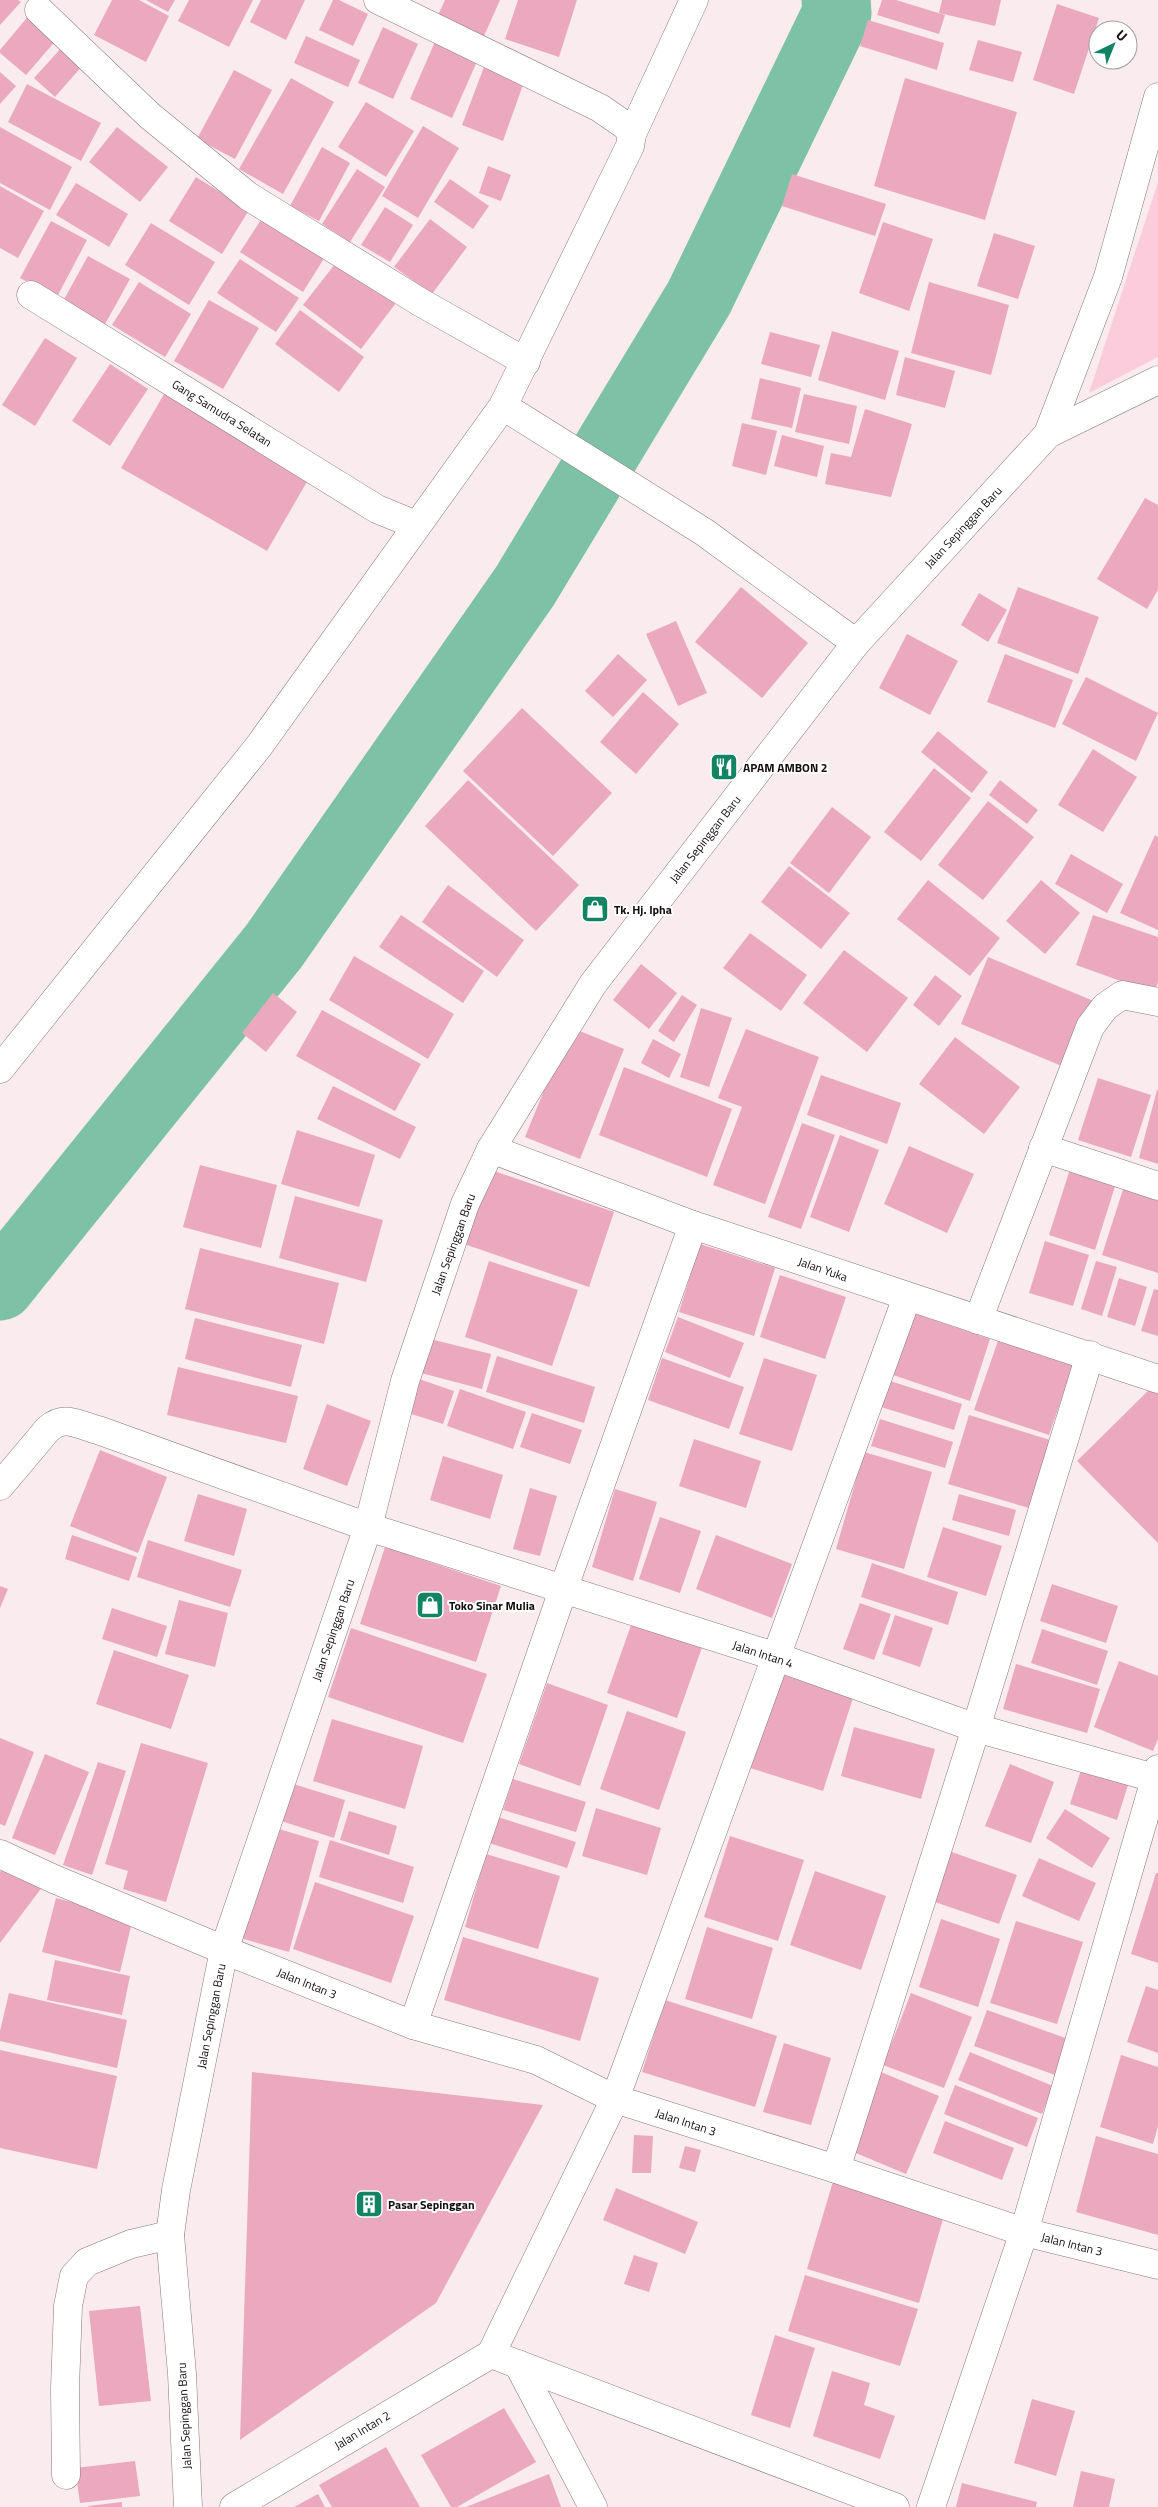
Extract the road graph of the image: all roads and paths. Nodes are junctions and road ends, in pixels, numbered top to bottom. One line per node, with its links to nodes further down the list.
1 (378, 0): 5 (street)
2 (694, 0): 5 (street)
3 (39, 10): 7 (street)
4 (1158, 97): 10 (street, Jalan Sepinggan Baru)
5 (632, 134): 7 (street)
6 (31, 295): 11 (street, Gang Samudra Selatan)
7 (526, 362): 9 (street)
8 (1158, 380): 10 (street)
9 (503, 406): 11 (street); 12 (street)
10 (1048, 434): 12 (street, Jalan Sepinggan Baru)
11 (416, 525): 14 (street)
12 (856, 643): 16 (street, Jalan Sepinggan Baru)
13 (1158, 1002): 15 (street)
14 (0, 1069)
15 (1043, 1148): 17 (street); 20 (street)
16 (491, 1149): 18 (street, Jalan Yuka); 24 (street, Jalan Sepinggan Baru)
17 (1158, 1186)
18 (693, 1225): 19 (street, Jalan Yuka); 25 (street)
19 (907, 1297): 20 (street, Jalan Yuka); 26 (street)
20 (978, 1320): 21 (street, Jalan Yuka)
21 (1090, 1355): 22 (street, Jalan Yuka); 27 (street)
22 (1158, 1379)
23 (0, 1486): 24 (street, Jalan Intan 4)
24 (368, 1527): 25 (street, Jalan Intan 4); 30 (street, Jalan Sepinggan Baru)
25 (563, 1590): 26 (street, Jalan Intan 4); 31 (street)
26 (777, 1657): 27 (street, Jalan Intan 4); 32 (street)
27 (976, 1728): 28 (street, Jalan Intan 4); 33 (street)
28 (1157, 1775): 34 (street)
29 (0, 1854): 30 (street, Jalan Intan 3)
30 (224, 1950): 31 (street, Jalan Intan 3); 35 (street, Jalan Sepinggan Baru)
31 (413, 2025): 32 (street, Jalan Intan 3)
32 (615, 2099): 33 (street, Jalan Intan 3); 37 (street)
33 (836, 2169): 34 (street, Jalan Intan 3)
34 (1024, 2232): 36 (street, Jalan Intan 3); 44 (street)
35 (170, 2235): 39 (street); 40 (street, Jalan Sepinggan Baru)
36 (1158, 2265)
37 (491, 2354): 38 (street); 41 (street, Jalan Intan 2)
38 (518, 2364): 42 (street); 43 (street)
39 (66, 2475)
40 (188, 2507)
41 (234, 2507)
42 (593, 2507)
43 (894, 2507)
44 (931, 2507)

